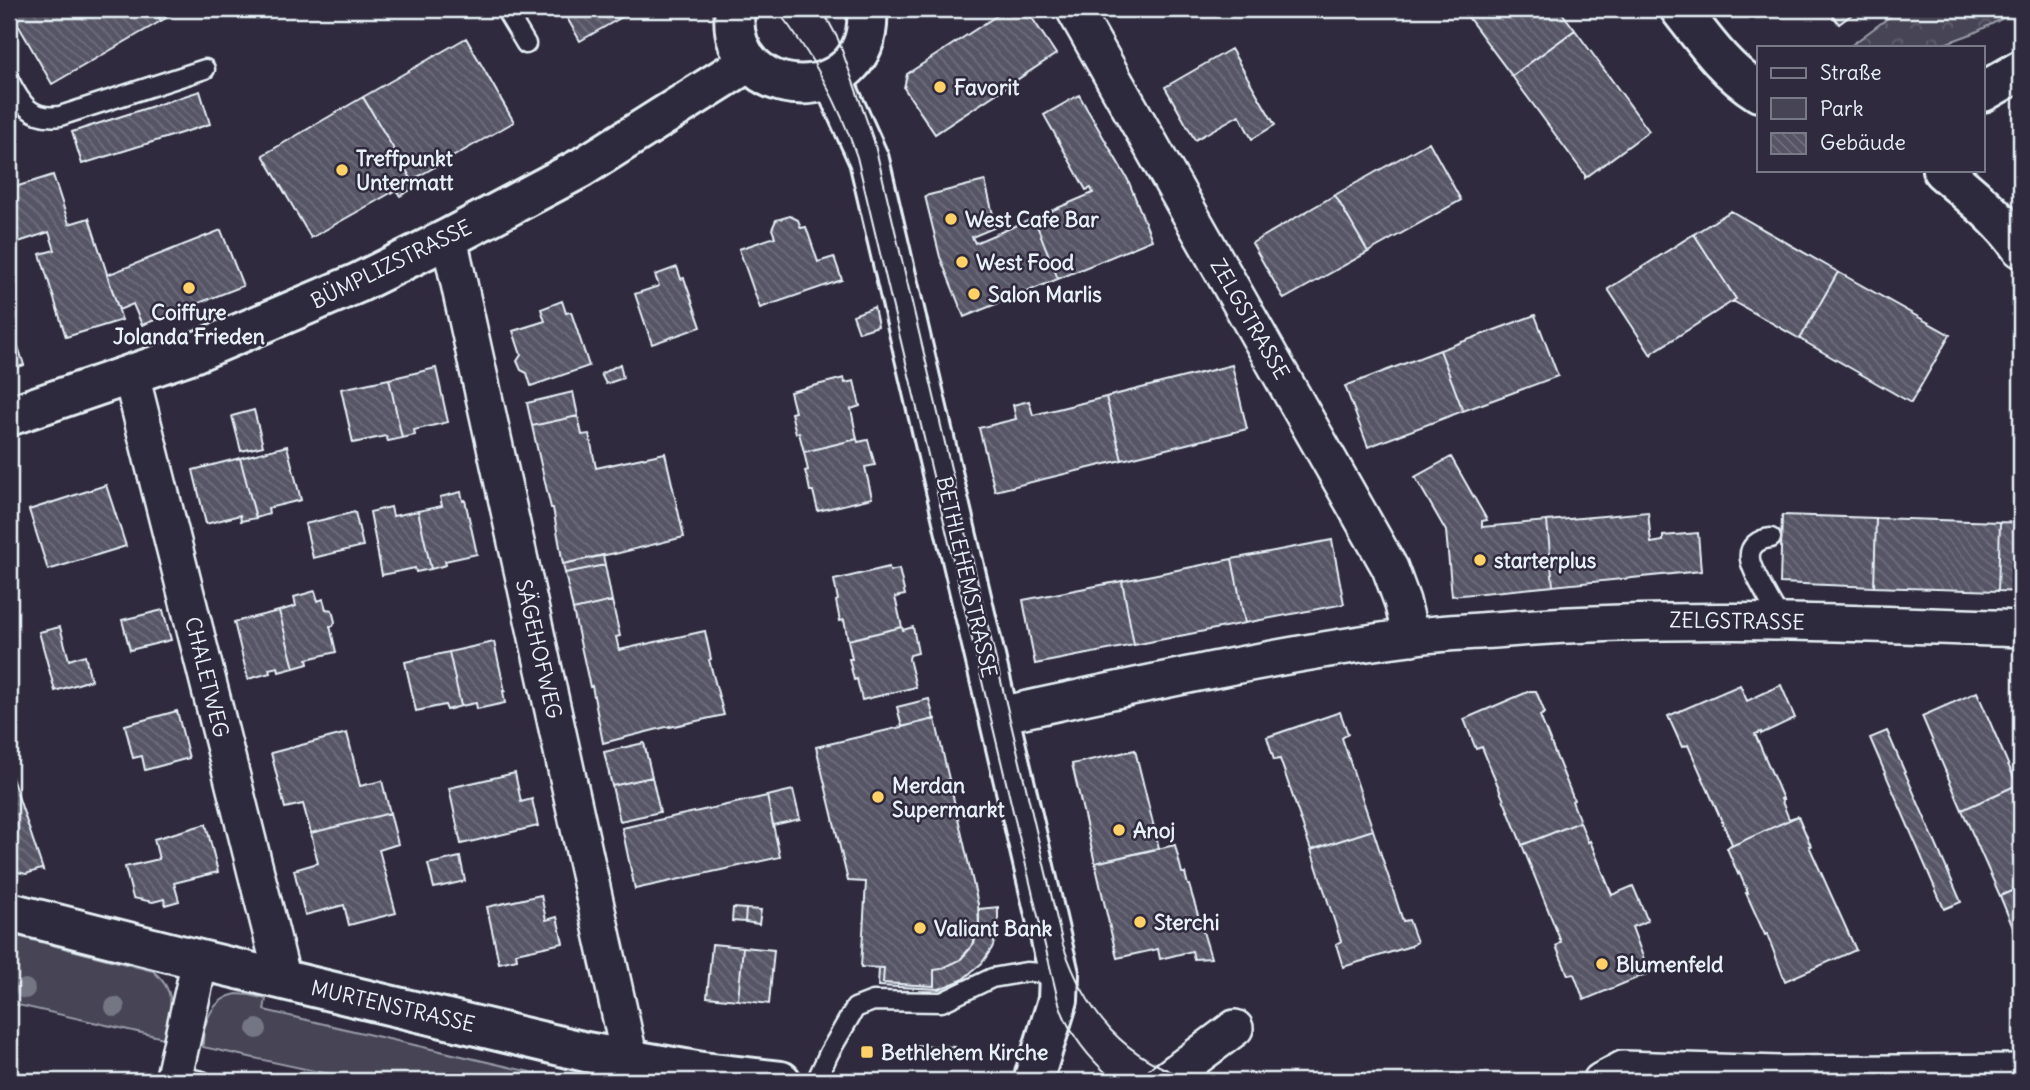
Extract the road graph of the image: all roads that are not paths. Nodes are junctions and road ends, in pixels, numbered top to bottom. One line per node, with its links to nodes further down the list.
1 (505, 9): 6 (lane)
2 (735, 9): 7 (street)
3 (867, 9): 10 (street)
4 (1074, 9): 22 (street, ZELGSTRASSE)
5 (1680, 9): 12 (street)
6 (526, 44)
7 (749, 62): 10 (street); 15 (street, BÜMPLIZSTRASSE)
8 (205, 69): 11 (lane)
9 (2021, 70): 13 (street)
10 (832, 78): 23 (street, BETHLEHEMSTRASSE)
11 (9, 80)
12 (1757, 91)
13 (1984, 91)
14 (1944, 172): 16 (street)
15 (449, 238): 17 (street, BÜMPLIZSTRASSE); 29 (street, SÄGEHOFWEG)
16 (2021, 248)
17 (131, 375): 18 (street, BÜMPLIZSTRASSE); 27 (street, CHALETWEG)
18 (9, 416)
19 (1770, 538): 20 (lane)
20 (1781, 621): 21 (street, ZELGSTRASSE); 22 (street, ZELGSTRASSE)
21 (2021, 629)
22 (1411, 637): 23 (street, ZELGSTRASSE)
23 (1000, 715): 26 (street, BETHLEHEMSTRASSE)
24 (9, 912): 25 (street, MURTENSTRASSE)
25 (200, 960): 27 (street, MURTENSTRASSE); 31 (street)
26 (1059, 974): 33 (lane); 34 (street, BETHLEHEMSTRASSE)
27 (283, 980): 29 (street, MURTENSTRASSE)
28 (1235, 1028): 35 (street)
29 (630, 1060): 32 (street, MURTENSTRASSE)
30 (2021, 1072): 36 (street)
31 (183, 1079)
32 (780, 1081)
33 (816, 1081)
34 (1033, 1081)
35 (1164, 1081)
36 (1601, 1081)

